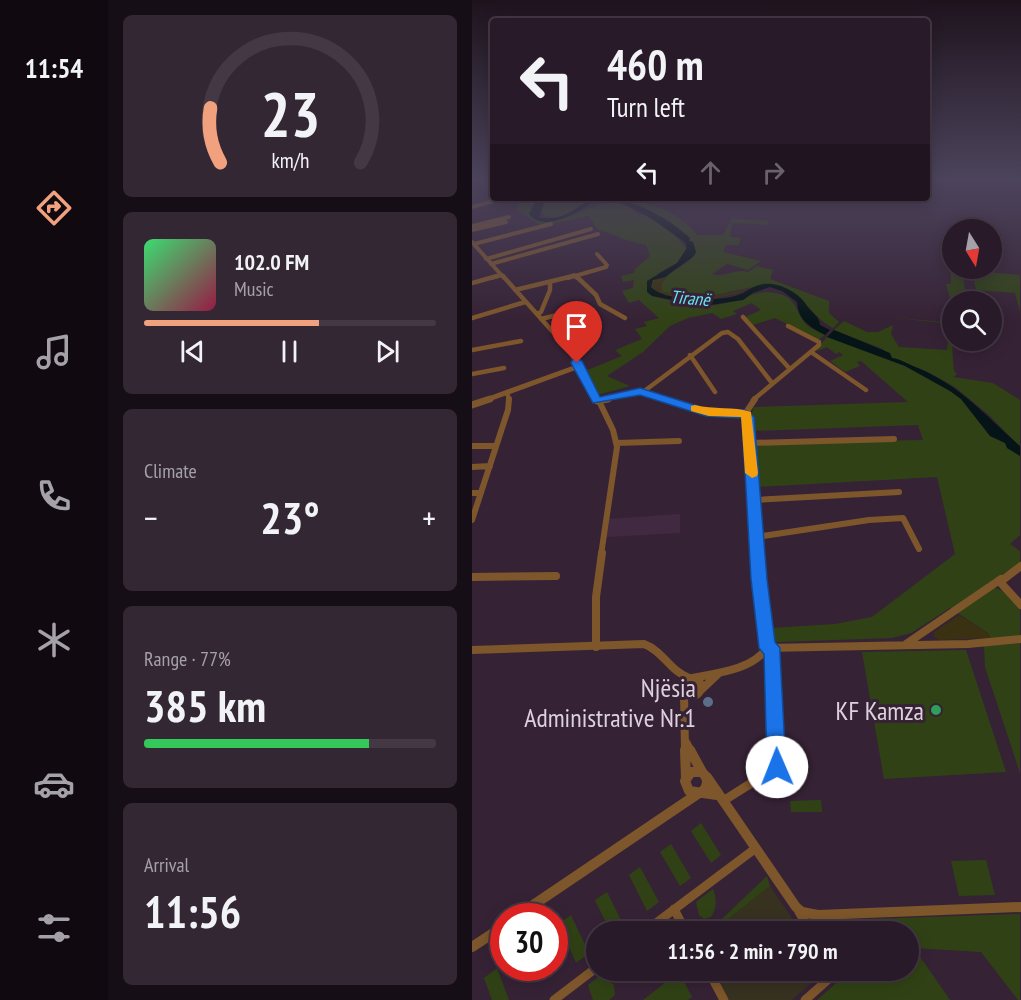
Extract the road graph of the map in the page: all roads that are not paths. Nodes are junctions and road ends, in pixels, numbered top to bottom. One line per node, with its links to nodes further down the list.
1 (536, 228): 4 (street)
2 (591, 229): 6 (street)
3 (598, 234): 7 (street)
4 (473, 243): 6 (street)
5 (597, 254): 9 (street)
6 (486, 259): 7 (street)
7 (491, 264): 8 (street)
8 (502, 275): 10 (street); 12 (street)
9 (574, 275): 11 (street); 18 (street)
10 (472, 283)
11 (550, 283): 12 (street); 15 (street)
12 (515, 290): 13 (street)
13 (525, 302): 15 (street); 17 (street)
14 (574, 311): 15 (street)
15 (539, 317): 21 (street)
16 (743, 317): 29 (street)
17 (472, 318)
18 (625, 318)
19 (593, 319): 21 (street)
20 (788, 326): 24 (street)
21 (553, 332): 26 (street)
22 (521, 341): 23 (street)
23 (472, 350)
24 (811, 351): 29 (street); 33 (street)
25 (690, 355): 32 (street); 35 (street); 36 (street)
26 (577, 361): 28 (street); 30 (street)
27 (504, 368): 31 (street)
28 (568, 369): 30 (street); 34 (street)
29 (790, 369): 32 (street)
30 (582, 372): 37 (street)
31 (472, 374)
32 (772, 383): 39 (street)
33 (866, 390)
34 (507, 392): 38 (street); 45 (street)
35 (643, 392): 37 (street); 39 (street)
36 (715, 392)
37 (598, 401): 43 (street)
38 (472, 405)
39 (745, 414): 42 (street)
40 (894, 439): 42 (street)
41 (679, 441): 43 (street)
42 (750, 442): 51 (street)
43 (617, 443): 64 (street)
44 (472, 446): 45 (street)
45 (496, 446): 47 (street)
46 (472, 466): 47 (street)
47 (490, 466): 50 (street)
48 (899, 492): 51 (street)
49 (472, 493): 50 (street)
50 (481, 493): 52 (street)
51 (753, 500): 53 (street)
52 (472, 520)
53 (756, 537): 54 (street); 65 (street)
54 (919, 549)
55 (1021, 566): 58 (street)
56 (556, 576): 57 (street)
57 (472, 577)
58 (1002, 579): 59 (street); 60 (street)
59 (1021, 605)
60 (930, 629): 62 (street); 63 (street)
61 (1021, 639): 62 (street)
62 (938, 644): 63 (street)
63 (897, 645): 65 (street)
64 (596, 648): 66 (street); 67 (street)
65 (769, 648): 68 (street); 77 (street)
66 (472, 650)
67 (668, 665): 69 (street); 70 (street)
68 (727, 669): 69 (street); 71 (street)
69 (691, 678): 70 (street); 71 (street)
70 (683, 690): 71 (street); 72 (street)
71 (699, 692): 72 (street)
72 (685, 718): 73 (street)
73 (685, 740): 74 (street); 75 (street)
74 (704, 775): 75 (street); 76 (street); 77 (street)
75 (686, 781): 76 (street); 78 (street)
76 (701, 792): 77 (street); 78 (street)
77 (721, 798): 79 (street)
78 (680, 806): 80 (street)
79 (756, 848): 81 (street); 83 (street)
80 (536, 903)
81 (796, 907): 84 (street); 87 (street)
82 (1021, 907): 84 (street)
83 (674, 909): 85 (street); 86 (street)
84 (836, 914): 88 (street)
85 (658, 921)
86 (680, 921)
87 (805, 921)
88 (825, 921)
89 (490, 935): 90 (street)
90 (472, 947)
91 (586, 976): 94 (street)
92 (714, 981): 95 (street)
93 (826, 981): 96 (street)
94 (554, 1000)
95 (724, 1000)
96 (805, 1000)

